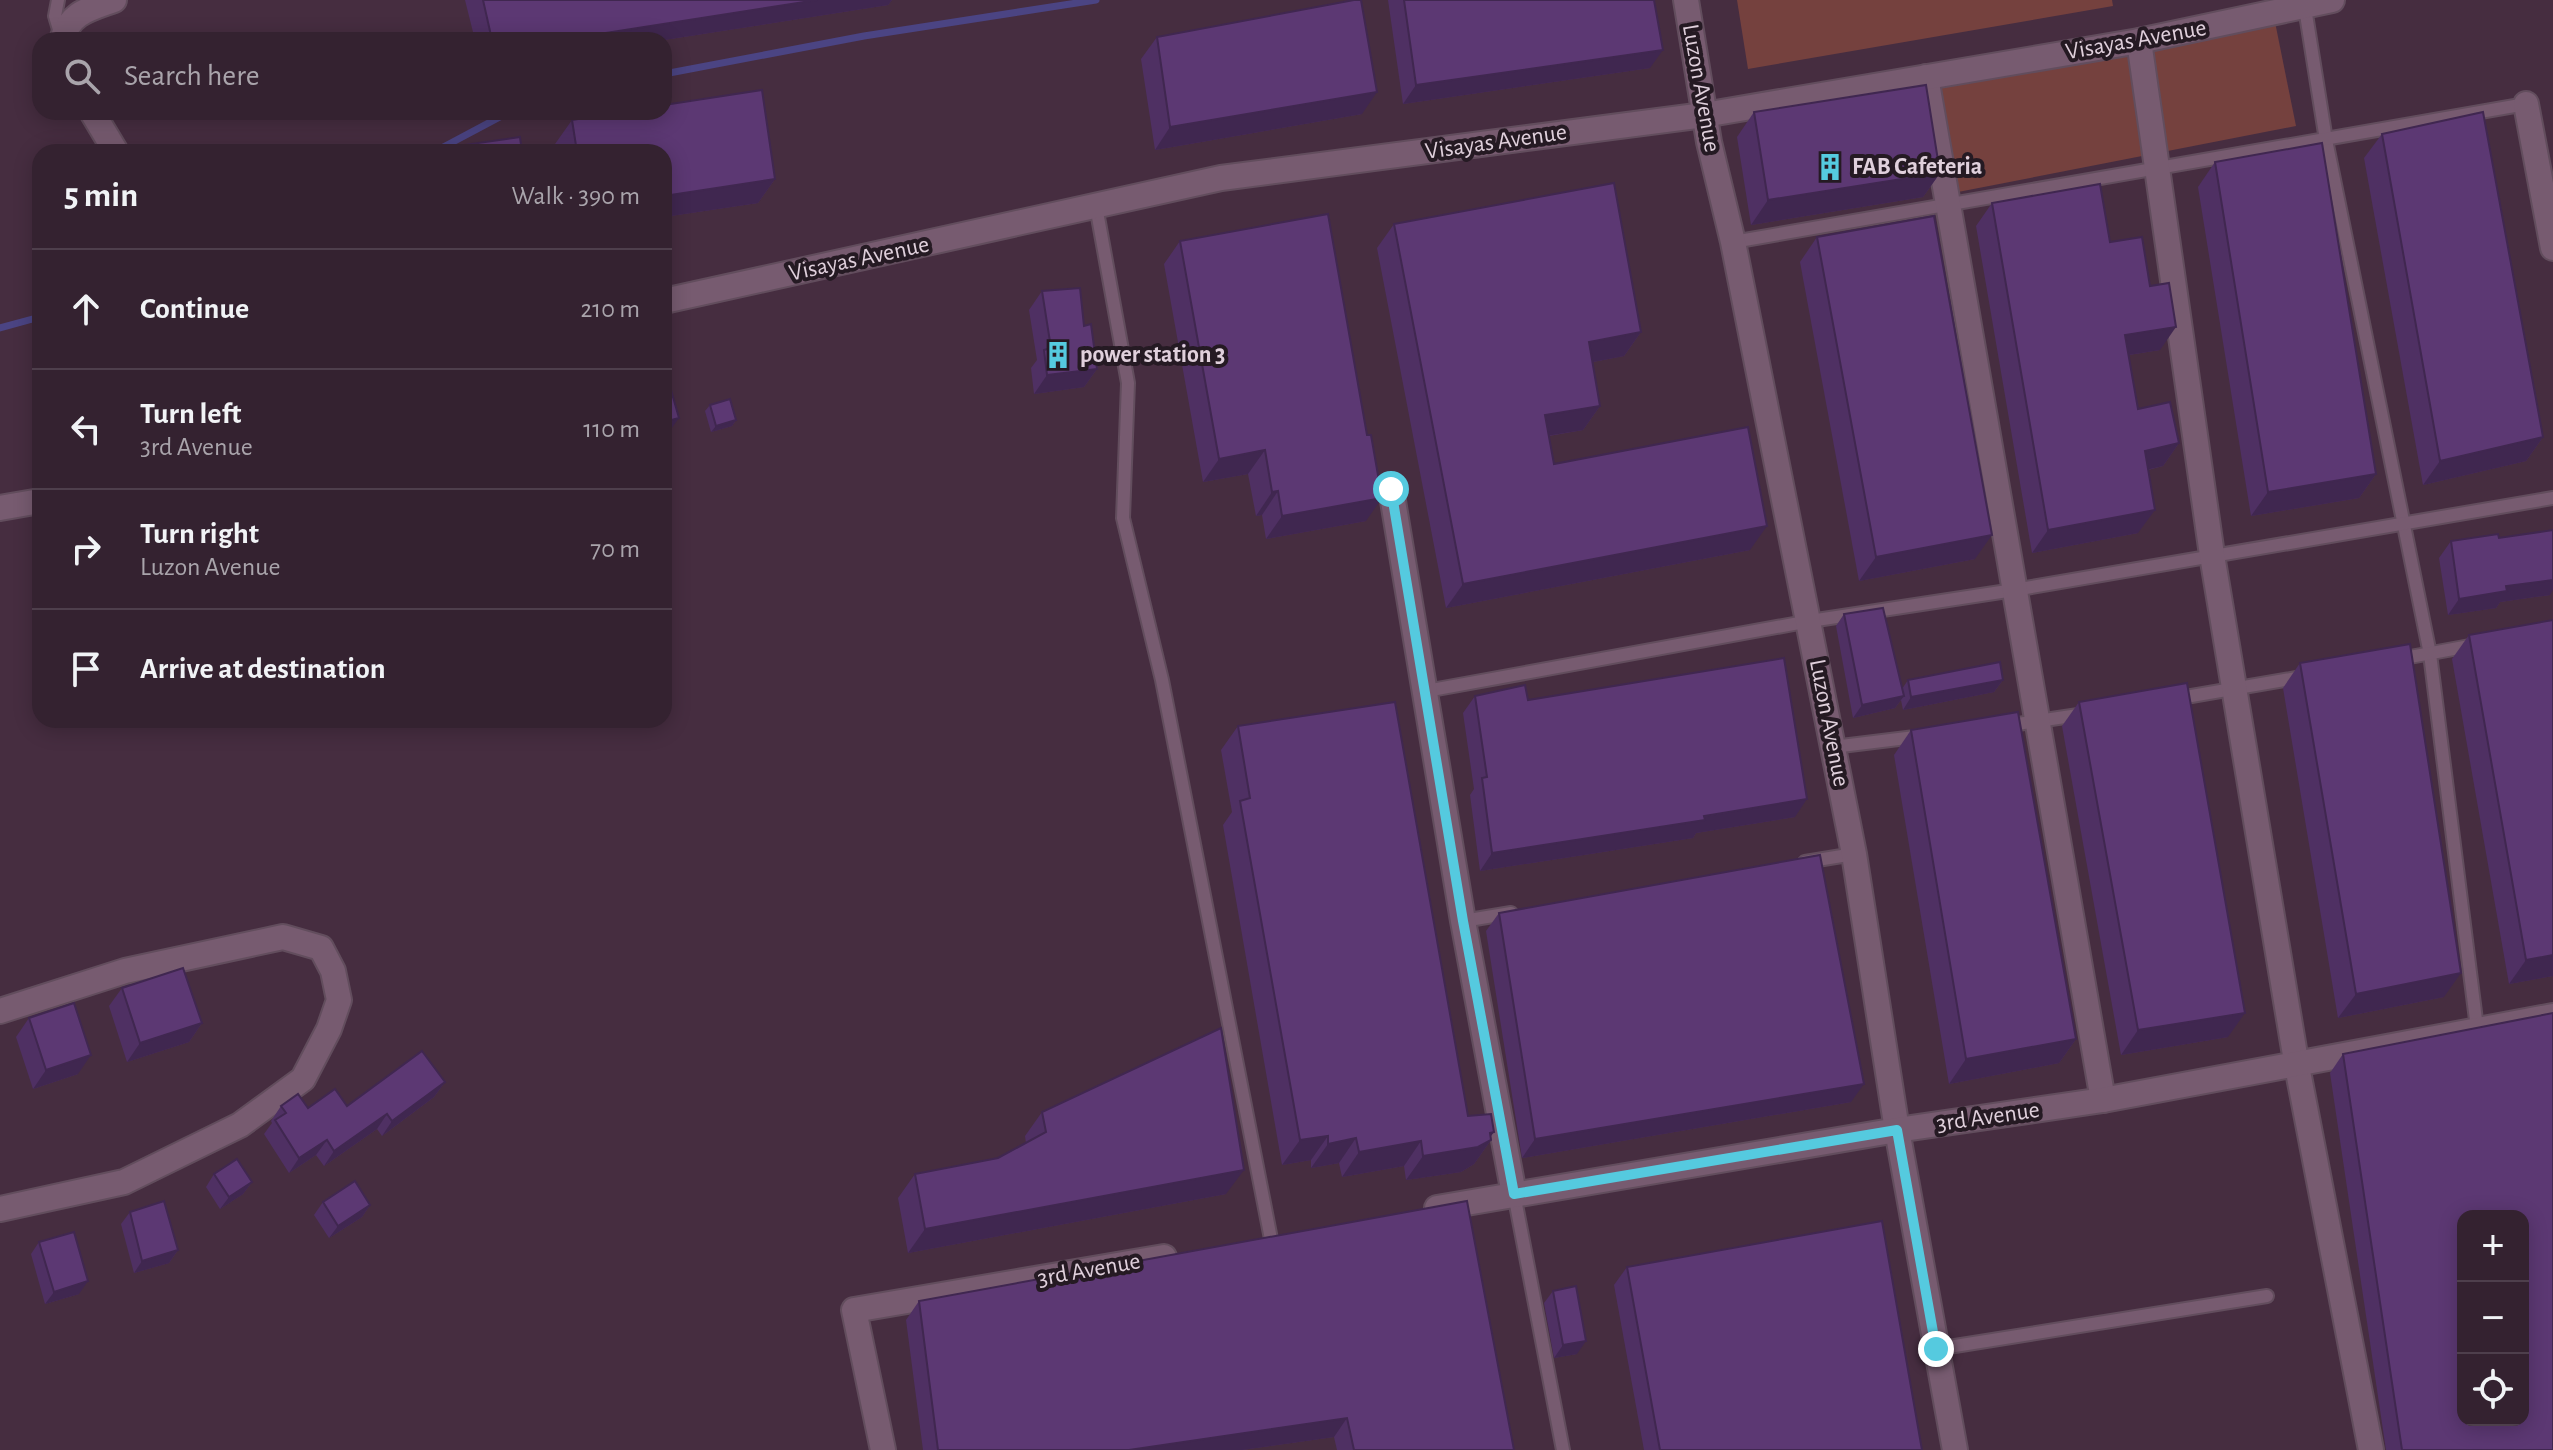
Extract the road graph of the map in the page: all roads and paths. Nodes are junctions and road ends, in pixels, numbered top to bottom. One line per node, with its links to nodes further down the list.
1 (58, 0): 6 (lane)
2 (114, 0): 7 (street)
3 (1686, 0): 11 (street, Luzon Avenue)
4 (2332, 0): 5 (street, Visayas Avenue)
5 (2305, 8): 8 (street, Visayas Avenue); 13 (lane)
6 (60, 32)
7 (64, 32)
8 (2139, 41): 9 (street, Visayas Avenue); 15 (street)
9 (1926, 77): 11 (street, Visayas Avenue); 17 (street)
10 (2526, 104): 13 (lane); 19 (street)
11 (1704, 115): 16 (street, Visayas Avenue); 18 (street, Luzon Avenue)
12 (97, 120): 14 (street)
13 (2326, 140): 15 (lane); 25 (lane)
14 (111, 144)
15 (2157, 170): 17 (lane); 26 (street)
16 (1096, 206): 20 (street, Visayas Avenue); 55 (lane)
17 (1948, 207): 18 (lane); 27 (street)
18 (1733, 242): 28 (street, Luzon Avenue)
19 (2553, 248)
20 (672, 299)
21 (1391, 489): 34 (street)
22 (2553, 498): 25 (lane)
23 (32, 502): 24 (street)
24 (0, 508)
25 (2405, 524): 26 (lane); 30 (lane)
26 (2212, 555): 27 (lane); 33 (street)
27 (2014, 590): 28 (lane); 37 (street)
28 (1810, 621): 34 (lane); 40 (street, Luzon Avenue)
29 (2491, 642): 30 (lane)
30 (2430, 654): 31 (lane); 47 (lane)
31 (2385, 662)
32 (2310, 675): 33 (lane)
33 (2235, 689): 35 (lane); 48 (street)
34 (1426, 691): 44 (street)
35 (2158, 702)
36 (2097, 712): 37 (lane)
37 (2035, 722): 38 (lane); 49 (street)
38 (1989, 728)
39 (1942, 734): 40 (lane)
40 (1833, 747): 41 (street, Luzon Avenue)
41 (1854, 854): 42 (lane); 50 (street, Luzon Avenue)
42 (1791, 864)
43 (1525, 911): 44 (lane)
44 (1463, 921): 51 (street)
45 (0, 1011): 52 (street)
46 (2553, 1016): 47 (street, 3rd Avenue)
47 (2477, 1028): 48 (street, 3rd Avenue)
48 (2296, 1061): 49 (street, 3rd Avenue); 63 (street)
49 (2103, 1100): 50 (street, 3rd Avenue)
50 (1897, 1130): 51 (street, 3rd Avenue); 59 (street, Luzon Avenue)
51 (1514, 1194): 53 (street, 3rd Avenue); 61 (lane)
52 (0, 1209)
53 (1408, 1214)
54 (1301, 1233): 55 (street)
55 (1271, 1239): 56 (street)
56 (1240, 1244)
57 (1194, 1252): 60 (street, 3rd Avenue)
58 (2267, 1296): 59 (lane)
59 (1936, 1349): 62 (street, Luzon Avenue)
60 (883, 1450)
61 (1563, 1450)
62 (1955, 1450)
63 (2371, 1450)

